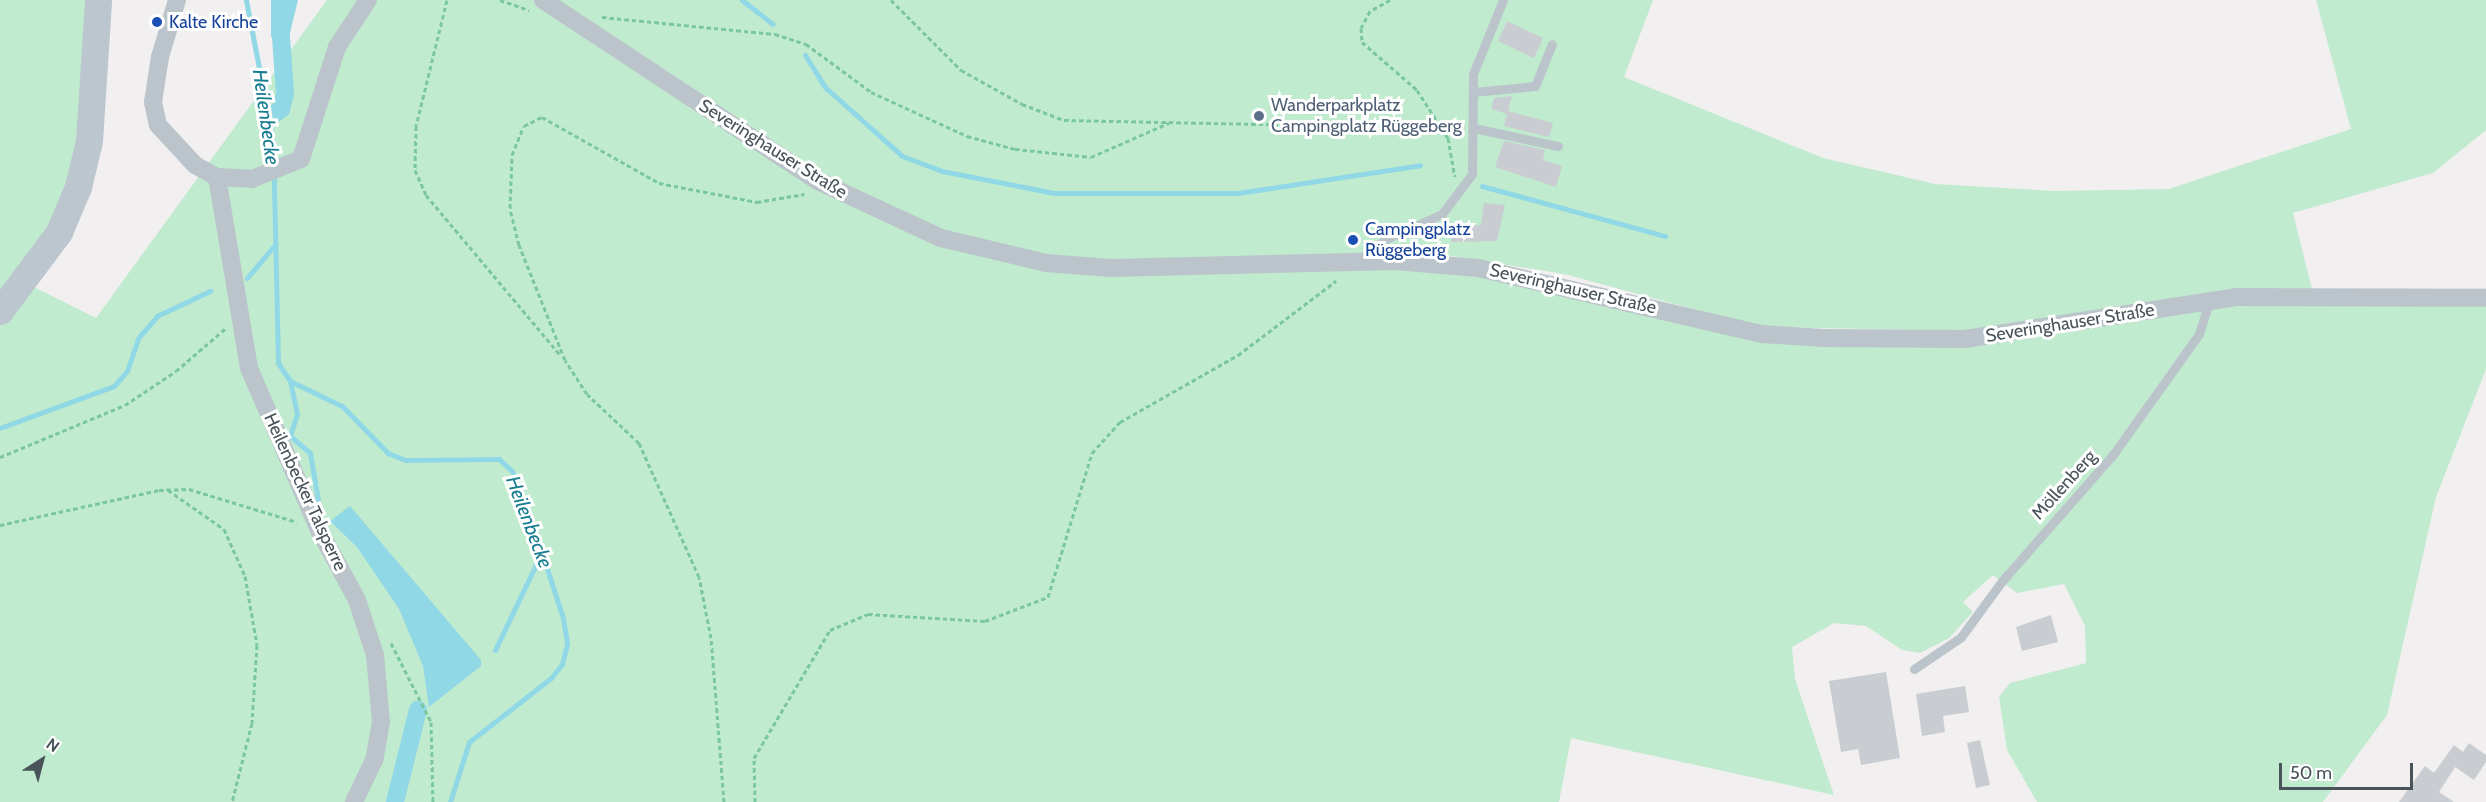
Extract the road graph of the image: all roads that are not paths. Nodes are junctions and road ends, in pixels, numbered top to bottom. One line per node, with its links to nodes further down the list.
1 (98, 0): 14 (main road)
2 (177, 0): 10 (street)
3 (368, 0): 10 (street)
4 (543, 0): 11 (street, Severinghauser Straße)
5 (1503, 0): 7 (lane)
6 (1552, 44): 7 (lane)
7 (1473, 92): 8 (lane)
8 (1474, 128): 9 (lane); 11 (lane)
9 (1558, 146)
10 (217, 177): 16 (street, Heilenbecker Talsperre)
11 (1358, 261): 13 (street, Severinghauser Straße)
12 (2486, 298): 13 (street, Severinghauser Straße)
13 (2209, 301): 15 (lane, Möllenberg)
14 (0, 311)
15 (1914, 669)
16 (354, 802)

